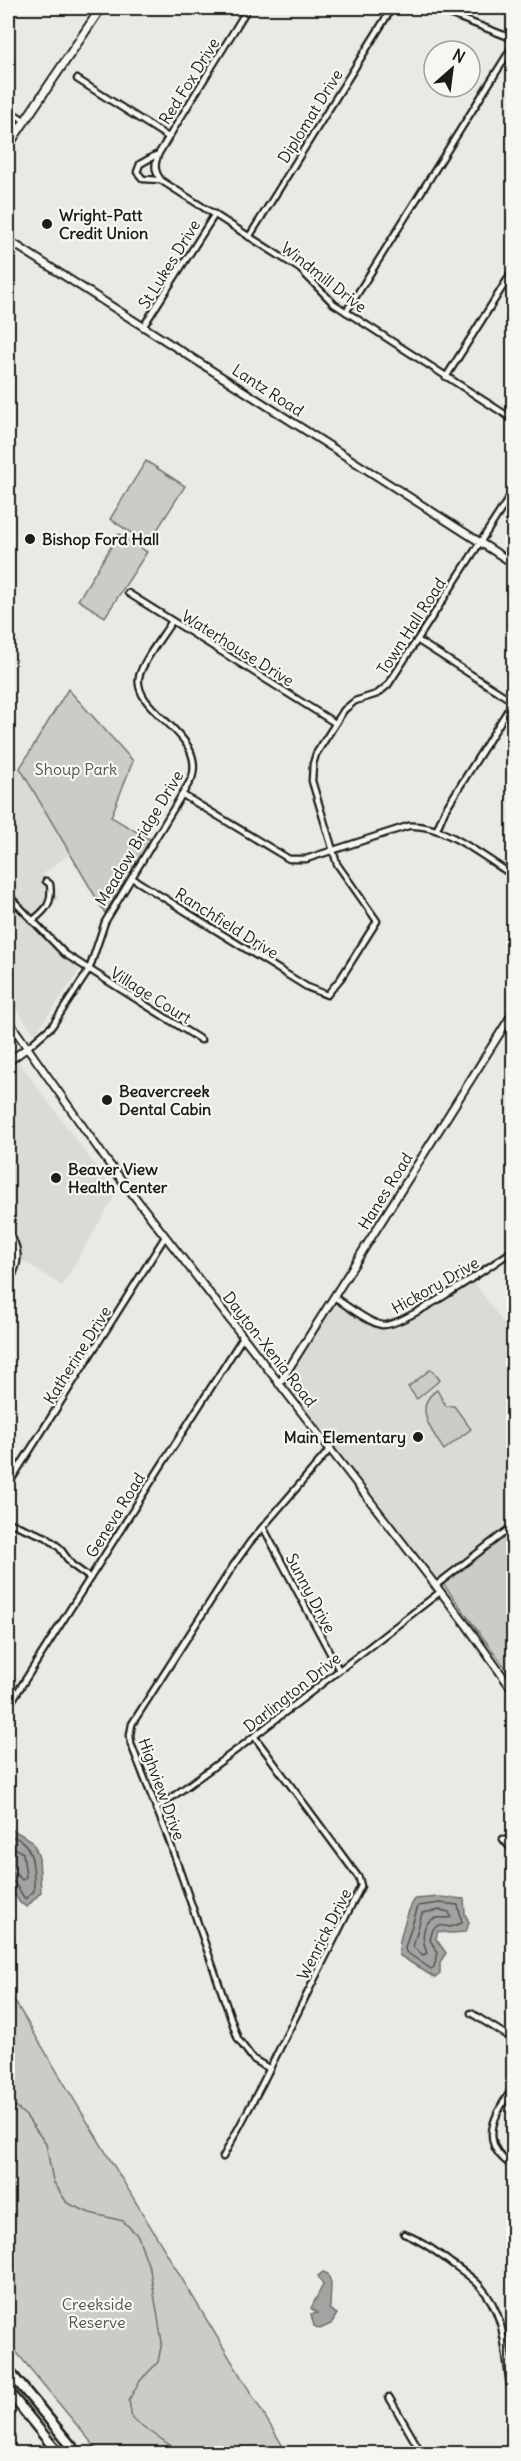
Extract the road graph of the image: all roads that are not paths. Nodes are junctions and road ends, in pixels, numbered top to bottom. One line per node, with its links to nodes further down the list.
1 (101, 8): 8 (main road)
2 (248, 8): 9 (street, Red Fox Drive)
3 (392, 8): 14 (street, Diplomat Drive)
4 (434, 8): 5 (street)
5 (513, 41): 17 (street)
6 (77, 79): 9 (street)
7 (8, 110): 8 (street)
8 (24, 120): 10 (main road)
9 (168, 137): 11 (street)
10 (8, 146)
11 (159, 153): 12 (street); 12 (street)
12 (162, 181): 13 (street, Windmill Drive)
13 (214, 214): 14 (street, Windmill Drive); 18 (street, St Lukes Drive)
14 (249, 237): 17 (street, Windmill Drive)
15 (8, 240): 18 (street, Lantz Road)
16 (513, 269): 19 (street)
17 (346, 312): 19 (street, Windmill Drive)
18 (143, 327): 22 (street, Lantz Road)
19 (446, 377): 20 (street, Windmill Drive)
20 (513, 420)
21 (513, 490): 22 (street, Town Hall Road)
22 (480, 543): 23 (street, Lantz Road); 26 (street, Town Hall Road)
23 (513, 564)
24 (128, 593): 25 (street, Waterhouse Drive)
25 (172, 621): 28 (street, Waterhouse Drive); 29 (street, Meadow Bridge Drive)
26 (417, 640): 27 (street); 28 (street, Town Hall Road)
27 (513, 702): 30 (street)
28 (335, 723): 31 (street, Town Hall Road)
29 (183, 795): 31 (street); 33 (street, Meadow Bridge Drive)
30 (437, 829): 31 (street); 32 (street)
31 (332, 850): 38 (street, Town Hall Road)
32 (513, 876)
33 (132, 878): 37 (street, Meadow Bridge Drive); 38 (street, Ranchfield Drive)
34 (46, 881): 36 (street)
35 (8, 895): 36 (street, Village Court)
36 (32, 921): 37 (street, Village Court)
37 (89, 970): 41 (street, Village Court); 42 (street, Meadow Bridge Drive)
38 (310, 988)
39 (513, 1011): 48 (street, Hanes Road)
40 (8, 1020): 42 (street, Dayton-Xenia Road)
41 (201, 1040)
42 (28, 1047): 43 (street, Meadow Bridge Drive); 45 (street, Dayton-Xenia Road)
43 (8, 1062)
44 (8, 1232): 47 (street)
45 (165, 1237): 49 (street, Dayton-Xenia Road); 52 (street, Katherine Drive)
46 (513, 1250): 48 (street, Hickory Drive)
47 (8, 1284)
48 (334, 1297): 50 (street, Hanes Road)
49 (243, 1337): 50 (street, Dayton-Xenia Road); 56 (street, Geneva Road)
50 (279, 1384): 51 (street, Dayton-Xenia Road)
51 (331, 1448): 55 (street, Highview Drive); 57 (street, Dayton-Xenia Road)
52 (8, 1485)
53 (8, 1522): 56 (street)
54 (513, 1525): 57 (street, Darlington Drive)
55 (263, 1527): 58 (street, Sunny Drive); 62 (street, Highview Drive)
56 (90, 1578): 60 (street, Geneva Road)
57 (437, 1589): 58 (street, Darlington Drive); 59 (street, Dayton-Xenia Road)
58 (339, 1670): 61 (street, Darlington Drive)
59 (513, 1692)
60 (8, 1707)
61 (254, 1736): 62 (street, Darlington Drive); 67 (street, Wenrick Drive)
62 (156, 1809): 67 (street, Highview Drive)
63 (503, 1839): 64 (street)
64 (513, 1852)
65 (471, 2013): 66 (street)
66 (513, 2040)
67 (270, 2069): 69 (street, Wenrick Drive)
68 (513, 2086): 70 (street)
69 (223, 2157)
70 (513, 2167)
71 (404, 2234): 75 (street)
72 (8, 2370): 77 (highway)
73 (8, 2391): 76 (highway)
74 (389, 2397): 78 (street)
75 (513, 2405)
76 (59, 2454)
77 (78, 2454)
78 (422, 2454)

